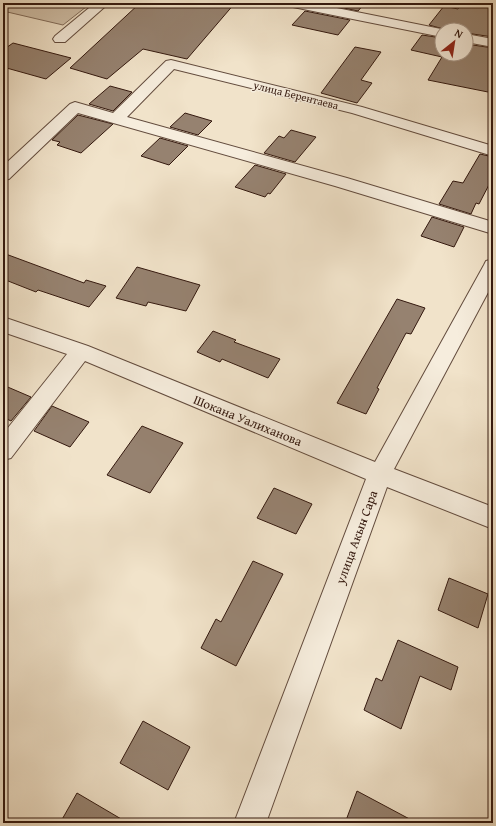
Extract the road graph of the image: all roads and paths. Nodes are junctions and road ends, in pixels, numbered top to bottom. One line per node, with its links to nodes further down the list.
1 (103, 3): 5 (street)
2 (293, 3): 3 (street)
3 (313, 5): 4 (street)
4 (434, 31)
5 (60, 39)
6 (474, 39): 7 (street)
7 (493, 43)
8 (116, 119): 9 (street, улица Берентаева); 10 (street); 11 (street)
9 (493, 151)
10 (3, 175)
11 (493, 228)
12 (493, 265): 16 (street, улица Акын Сара)
13 (3, 324): 14 (street, Шокана Уалиханова)
14 (81, 351): 15 (street); 16 (street, Шокана Уалиханова)
15 (3, 451)
16 (380, 474): 17 (street, Шокана Уалиханова); 18 (street, улица Акын Сара)
17 (493, 518)
18 (250, 823)

